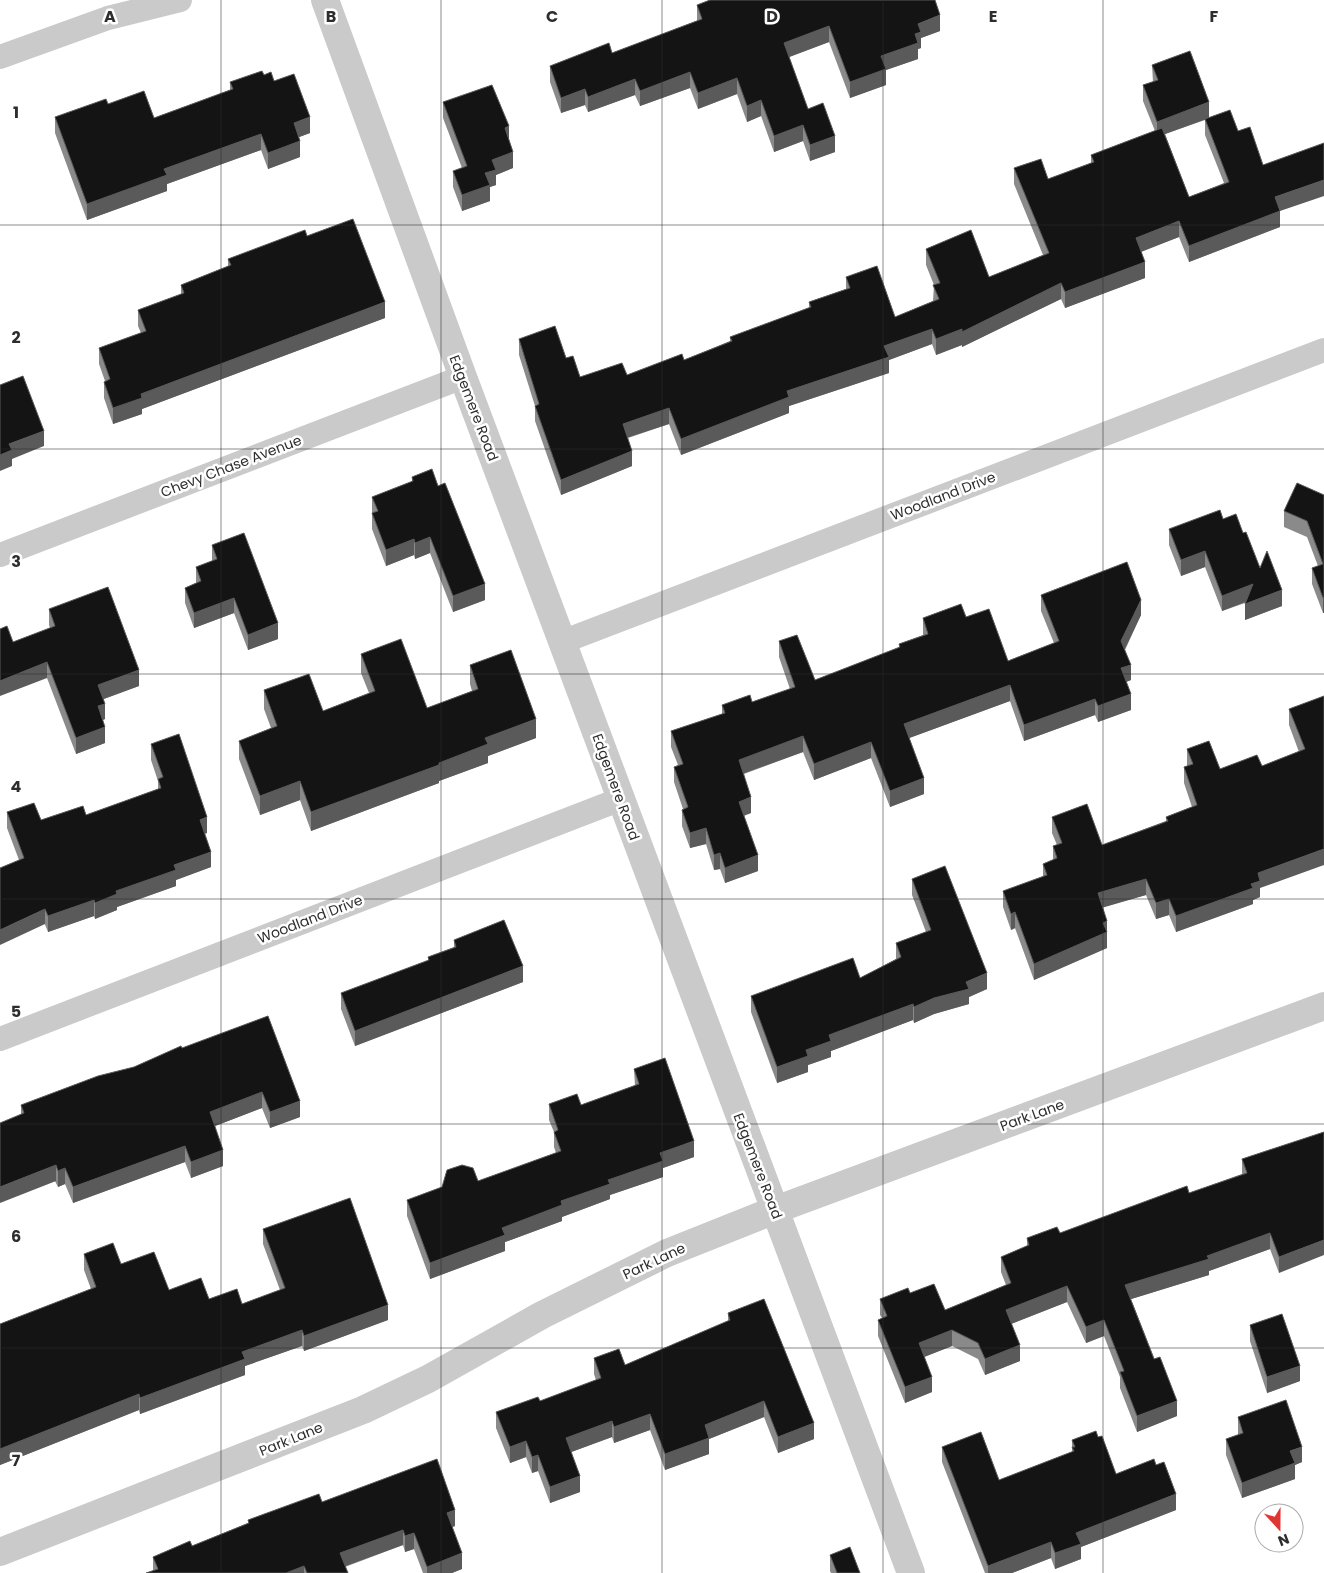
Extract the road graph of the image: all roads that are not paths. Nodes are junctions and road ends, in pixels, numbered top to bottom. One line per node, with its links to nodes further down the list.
1 (180, 0): 3 (street)
2 (326, 0): 5 (street, Edgemere Road)
3 (0, 57)
4 (1324, 350): 7 (street, Woodland Drive)
5 (462, 377): 6 (street, Chevy Chase Avenue); 7 (street, Edgemere Road)
6 (0, 555)
7 (562, 642): 8 (street, Edgemere Road)
8 (621, 799): 10 (street, Woodland Drive); 11 (street, Edgemere Road)
9 (1324, 1006): 11 (street, Park Lane)
10 (0, 1039)
11 (775, 1210): 12 (street, Park Lane); 13 (street, Edgemere Road)
12 (0, 1552)
13 (911, 1573)

